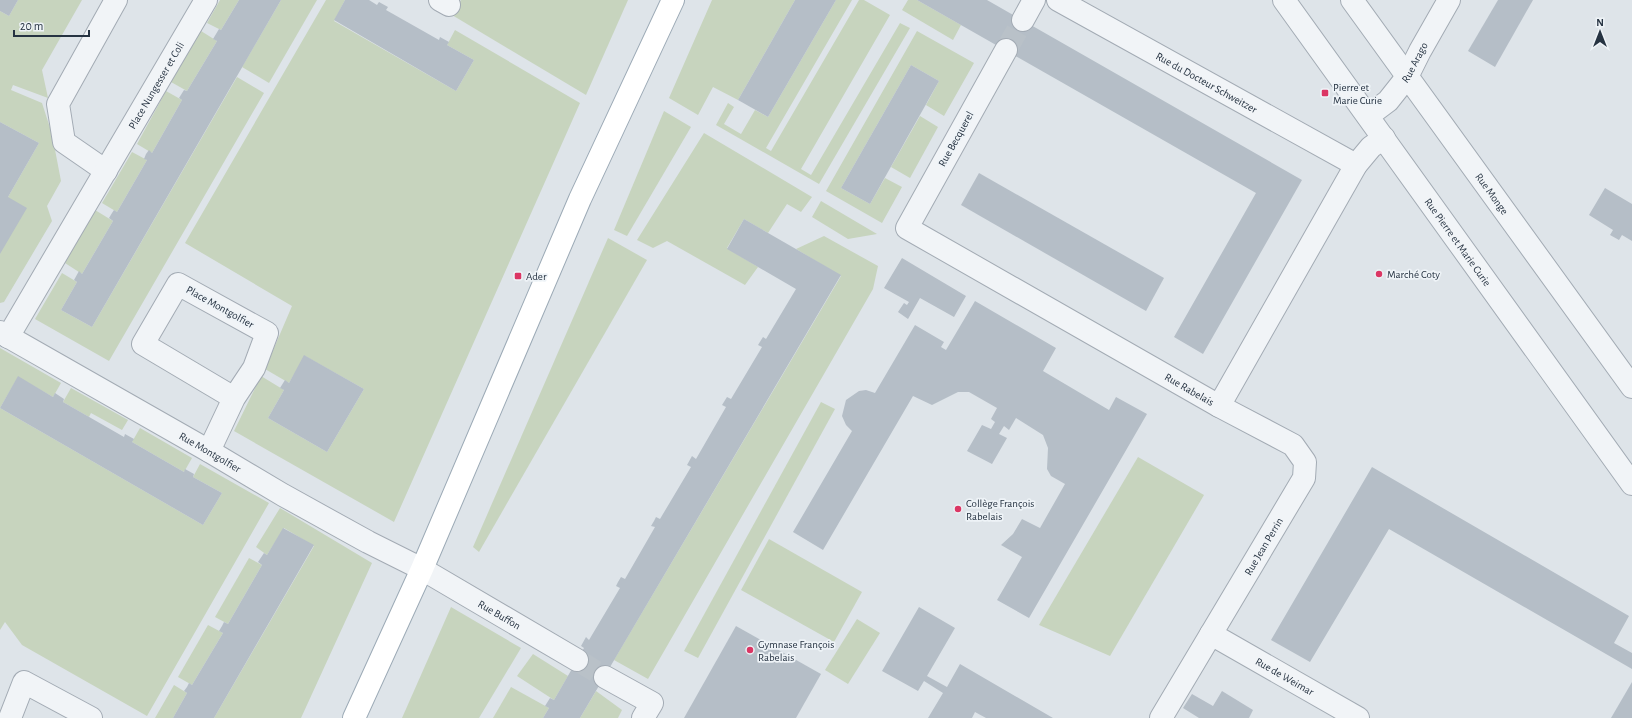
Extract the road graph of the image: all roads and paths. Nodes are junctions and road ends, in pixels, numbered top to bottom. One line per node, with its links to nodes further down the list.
1 (116, 0): 15 (street)
2 (206, 0): 15 (street, Place Nungesser et Coli)
3 (673, 0): 23 (main road)
4 (1034, 0): 9 (street)
5 (1058, 0): 14 (street, Rue du Docteur Schweitzer)
6 (1284, 0): 12 (street, Rue Pierre et Marie Curie)
7 (1352, 0): 11 (street, Rue Monge)
8 (1450, 0): 11 (street, Rue Arago)
9 (1023, 20)
10 (1006, 50): 16 (street, Rue Becquerel)
11 (1407, 77): 12 (street, Rue Arago); 18 (street, Rue Monge)
12 (1368, 116): 13 (street, Rue Pierre et Marie Curie)
13 (1384, 138): 14 (street, Rue Rabelais); 22 (street, Rue Pierre et Marie Curie)
14 (1356, 165): 20 (street, Rue Rabelais)
15 (106, 170): 17 (street, Place Nungesser et Coli)
16 (907, 228): 20 (street, Rue Rabelais)
17 (4, 335): 21 (street, Rue Montgolfier)
18 (1631, 384)
19 (234, 398): 19 (street, Place Montgolfier); 21 (street, Place Montgolfier)
20 (1219, 406): 24 (street, Rue Jean Perrin)
21 (210, 451): 23 (street, Rue Montgolfier)
22 (1632, 484)
23 (422, 569): 25 (street, Rue Buffon); 29 (main road)
24 (1211, 634): 31 (street, Rue Jean Perrin); 32 (street, Rue de Weimar)
25 (577, 660)
26 (604, 677): 30 (street)
27 (10, 718): 28 (street)
28 (91, 718)
29 (354, 718)
30 (643, 718)
31 (1161, 718)
32 (1358, 718)

